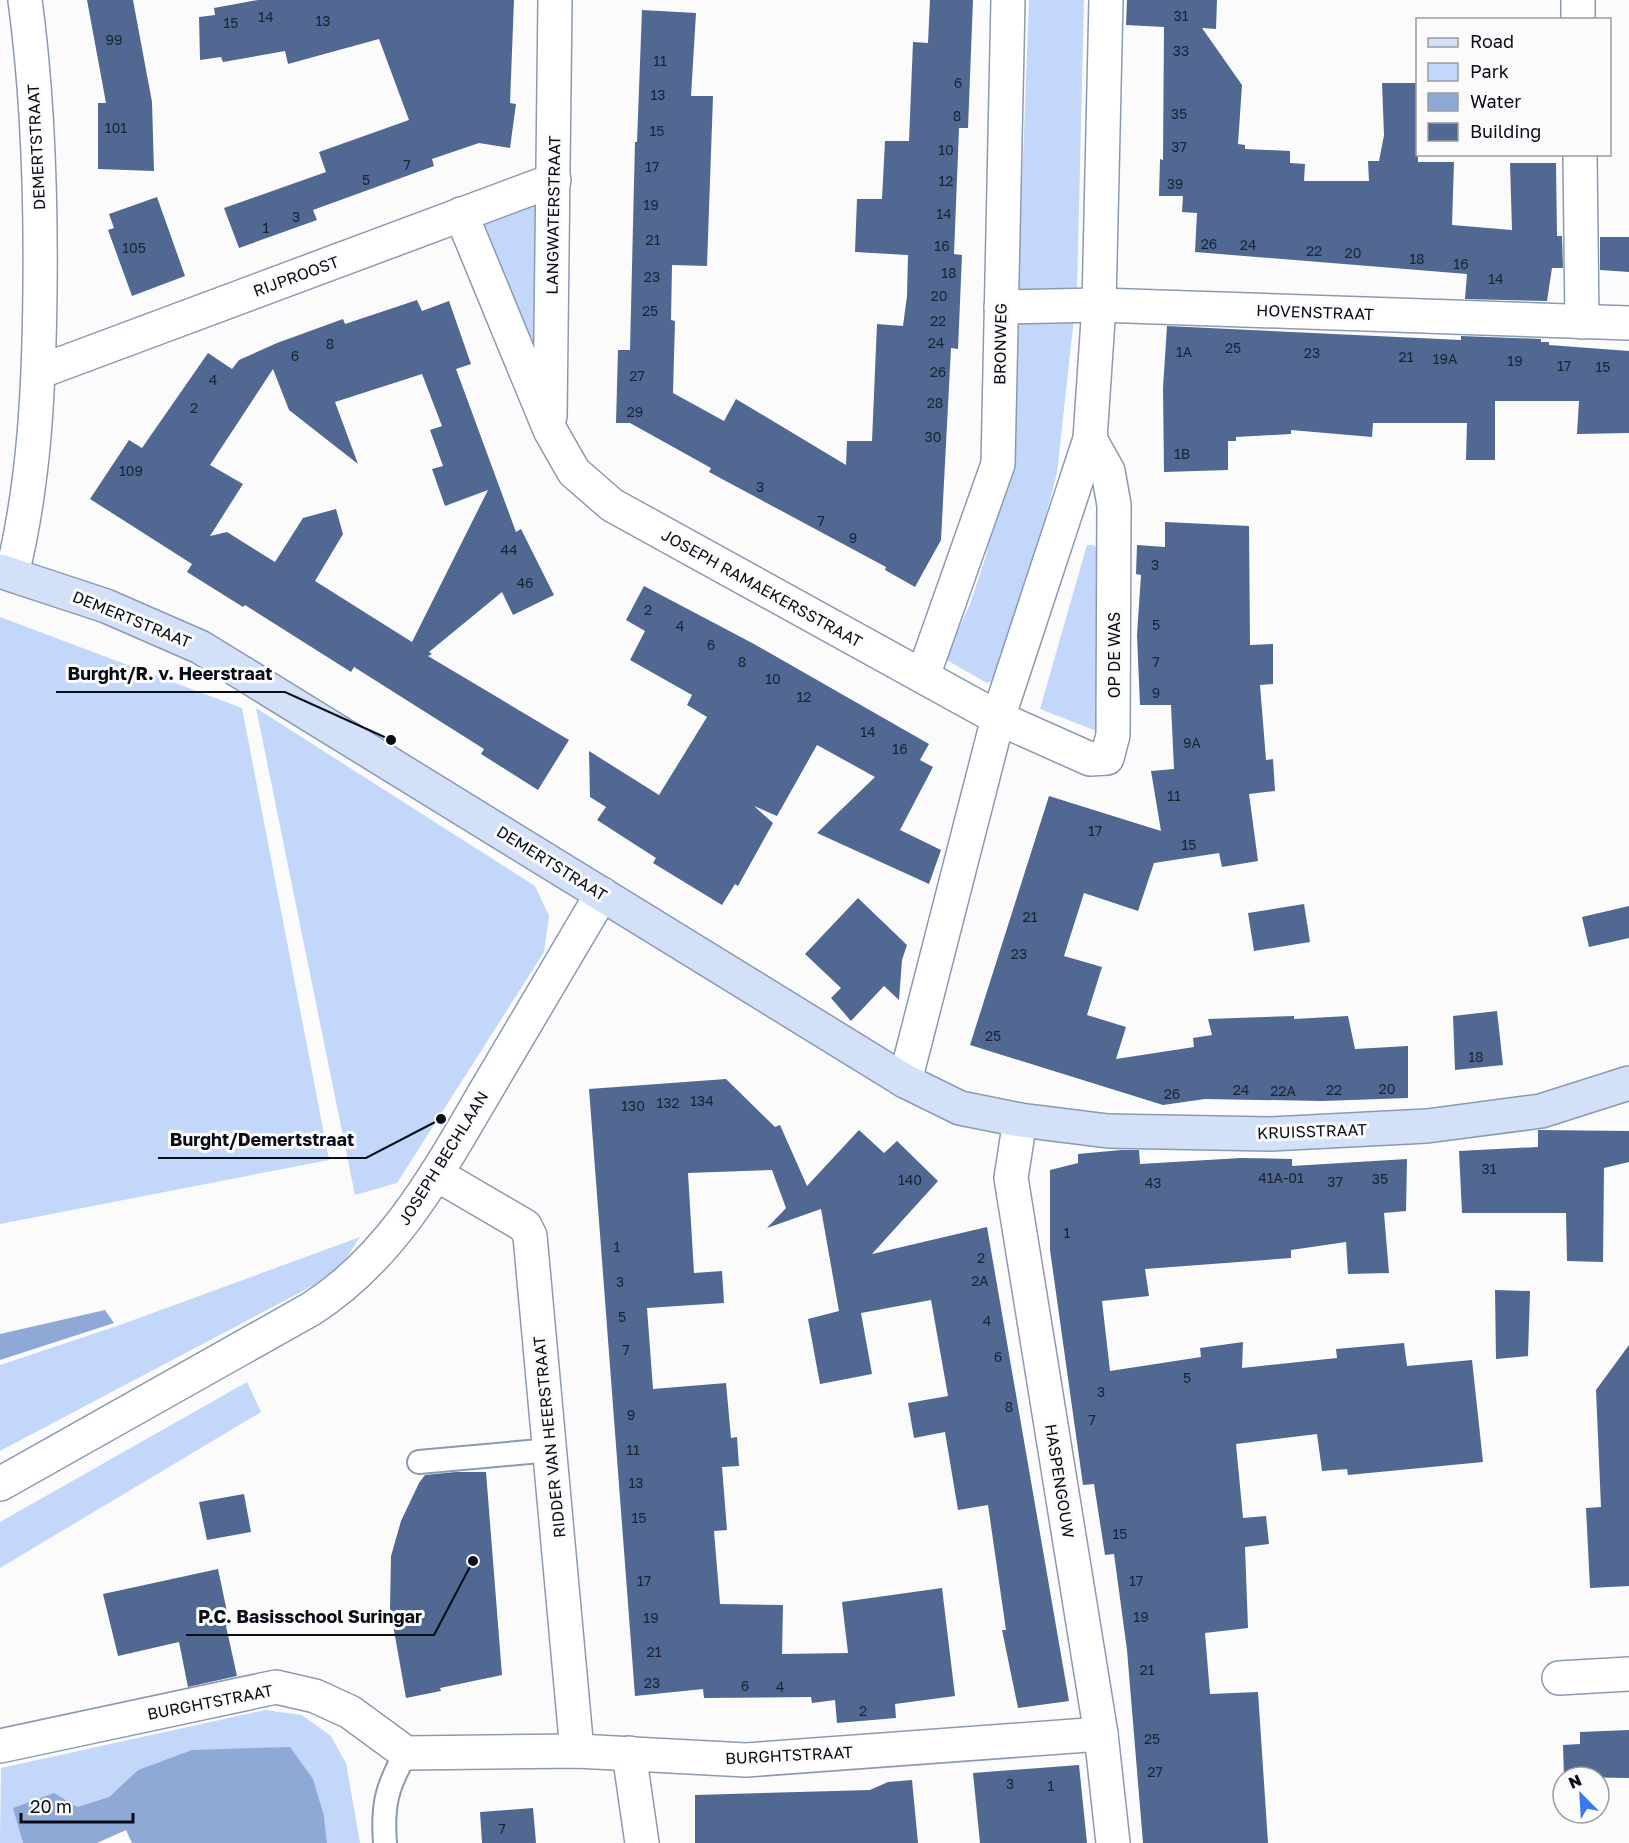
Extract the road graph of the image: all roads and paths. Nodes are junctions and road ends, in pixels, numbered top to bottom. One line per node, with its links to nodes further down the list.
1 (25, 0): 14 (street, DEMERTSTRAAT)
2 (555, 0): 8 (street, LANGWATERSTRAAT)
3 (1008, 0): 11 (street, BRONWEG)
4 (1106, 0): 10 (street)
5 (1578, 0): 6 (street)
6 (1578, 18)
7 (1580, 156): 12 (street)
8 (554, 180): 9 (street, RIJPROOST); 15 (street, LANGWATERSTRAAT)
9 (462, 214): 14 (street, RIJPROOST); 15 (street, JOSEPH RAMAEKERSSTRAAT)
10 (1099, 304): 11 (street, HOVENSTRAAT); 12 (street, HOVENSTRAAT); 16 (street)
11 (1001, 307): 18 (street, BRONWEG)
12 (1582, 322): 13 (street, HOVENSTRAAT)
13 (1629, 323)
14 (39, 372): 17 (street, DEMERTSTRAAT)
15 (550, 430): 18 (street, JOSEPH RAMAEKERSSTRAAT)
16 (1090, 439): 19 (street); 19 (street, OP DE WAS)
17 (6, 573): 20 (street, DEMERTSTRAAT)
18 (923, 676): 19 (street, JOSEPH RAMAEKERSSTRAAT)
19 (998, 718): 21 (street)
20 (602, 894): 21 (street, DEMERTSTRAAT); 24 (street, JOSEPH BECHLAAN)
21 (905, 1081): 23 (street, DEMERTSTRAAT)
22 (1629, 1083): 23 (street, KRUISSTRAAT)
23 (1005, 1117): 30 (street, HASPENGOUW)
24 (436, 1174): 25 (street, RIDDER VAN HEERSTRAAT); 27 (street, JOSEPH BECHLAAN)
25 (551, 1450): 26 (lane); 32 (street, RIDDER VAN HEERSTRAAT)
26 (419, 1462)
27 (0, 1484)
28 (1629, 1674): 29 (street)
29 (1559, 1678)
30 (1101, 1734): 34 (street, BURGHTSTRAAT); 37 (street, HASPENGOUW)
31 (0, 1746): 33 (street, BURGHTSTRAAT)
32 (577, 1751): 33 (street, BURGHTSTRAAT); 34 (street, BURGHTSTRAAT)
33 (406, 1753): 35 (lane)
34 (629, 1753): 36 (street)
35 (385, 1843)
36 (642, 1843)
37 (1113, 1843)

